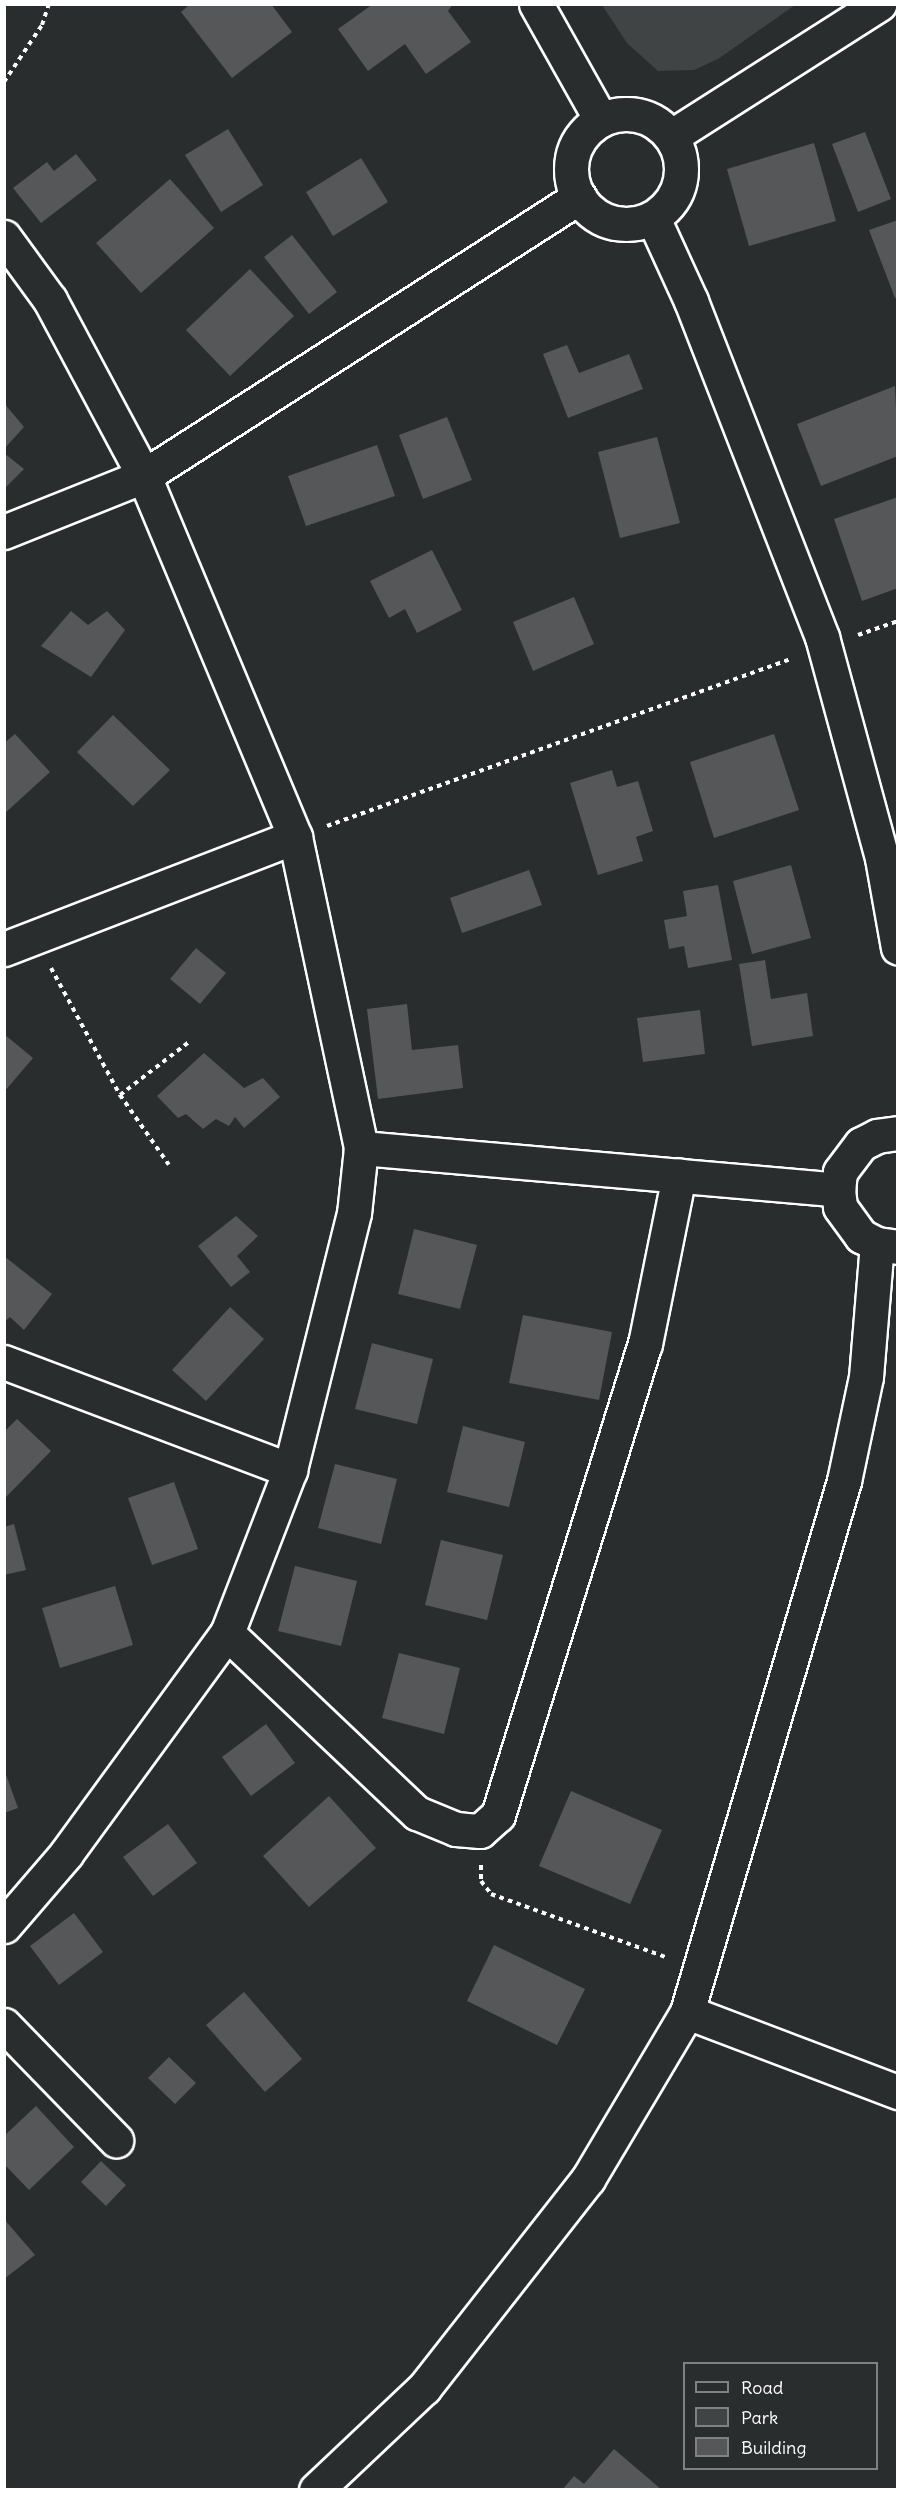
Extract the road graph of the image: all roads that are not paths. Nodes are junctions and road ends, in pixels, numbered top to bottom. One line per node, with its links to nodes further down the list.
1 (536, 4): 3 (street)
2 (879, 4): 4 (street)
3 (601, 120): 4 (street); 5 (street)
4 (672, 136): 6 (street)
5 (579, 197): 6 (street); 8 (street)
6 (653, 218): 11 (street)
7 (4, 237): 8 (street)
8 (144, 476): 9 (street); 10 (street)
9 (4, 532)
10 (295, 837): 12 (street); 14 (street)
11 (897, 948)
12 (4, 949)
13 (897, 1133): 16 (street)
14 (361, 1148): 15 (street); 19 (street)
15 (679, 1176): 16 (street); 20 (street)
16 (838, 1190): 17 (street)
17 (887, 1245): 22 (street)
18 (4, 1362): 19 (street)
19 (290, 1470): 20 (street)
20 (227, 1633): 21 (street)
21 (4, 1926)
22 (687, 2012): 24 (street); 26 (street)
23 (4, 2025): 25 (street)
24 (897, 2092)
25 (116, 2140)
26 (316, 2490)

